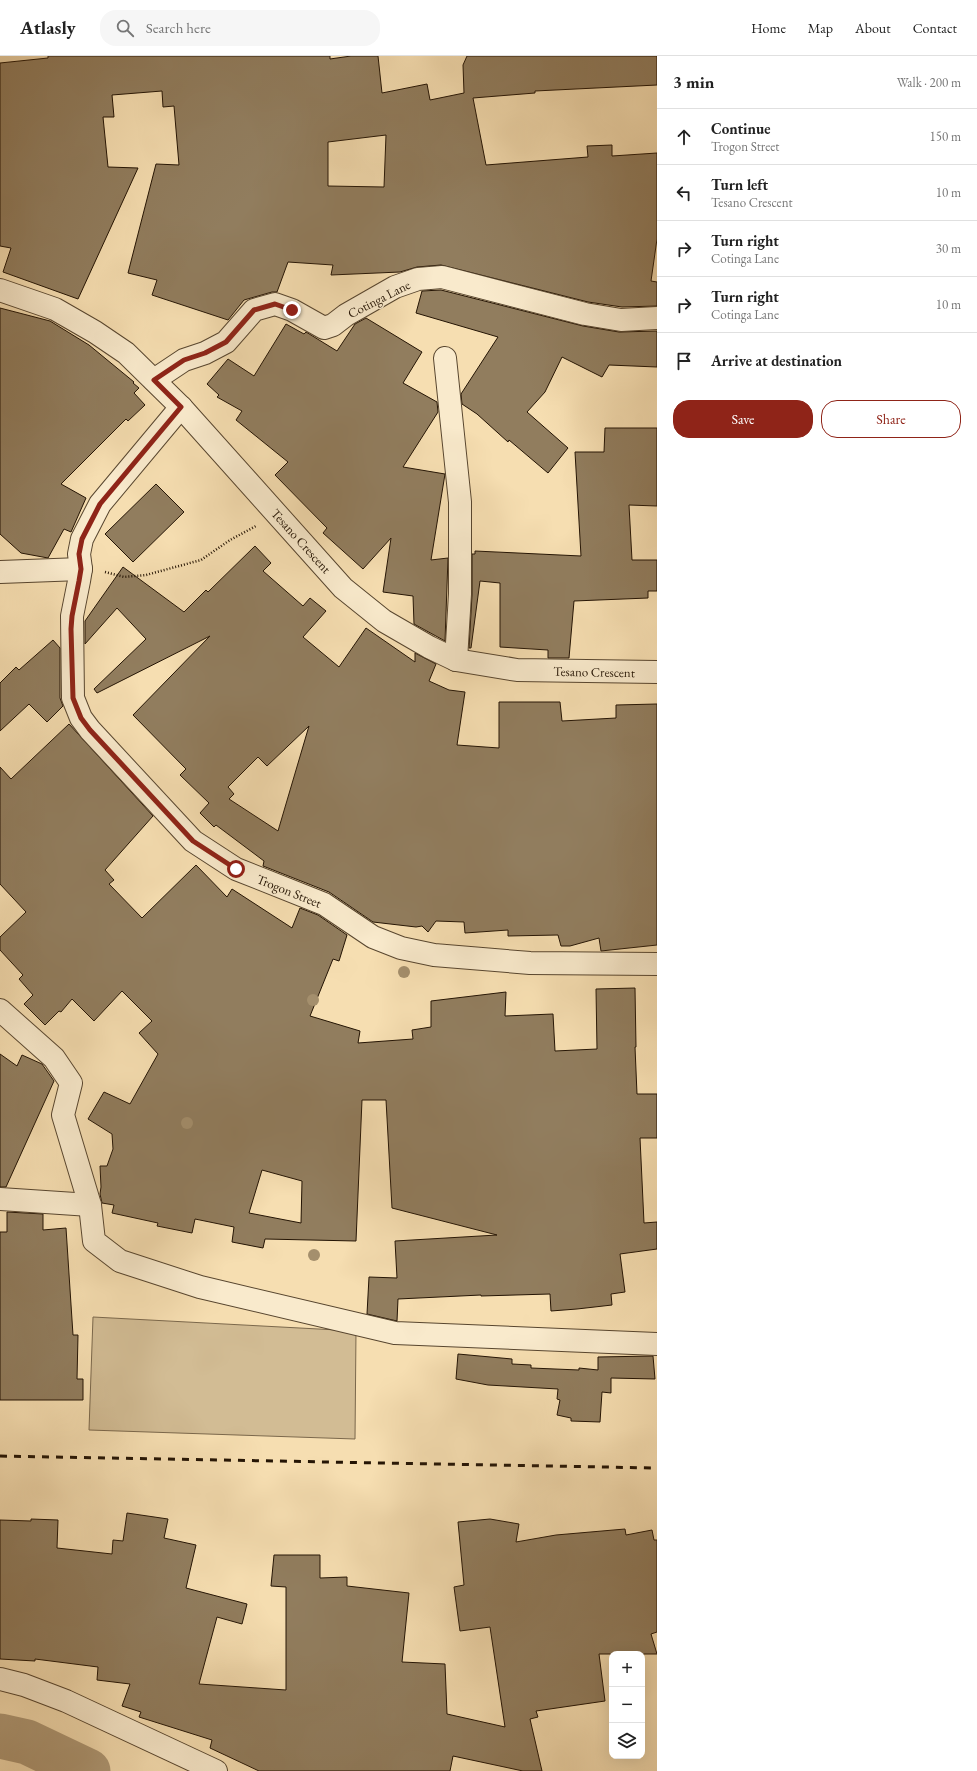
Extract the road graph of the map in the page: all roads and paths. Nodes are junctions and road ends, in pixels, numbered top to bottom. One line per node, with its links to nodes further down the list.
1 (0, 290): 4 (street, Tesano Crescent)
2 (657, 318): 4 (street, Cotinga Lane)
3 (445, 358): 9 (street)
4 (154, 380): 5 (street, Tesano Crescent)
5 (181, 407): 6 (street, Tesano Crescent); 7 (street, Trogon Street)
6 (281, 519): 7 (path); 9 (street, Tesano Crescent)
7 (81, 569): 8 (street); 11 (street, Trogon Street)
8 (0, 572)
9 (456, 660): 10 (street, Tesano Crescent)
10 (657, 672)
11 (657, 964)
12 (0, 1010): 14 (street)
13 (0, 1199): 14 (street)
14 (90, 1205): 15 (street)
15 (657, 1344)
16 (0, 1679): 17 (street)
17 (216, 1771)

